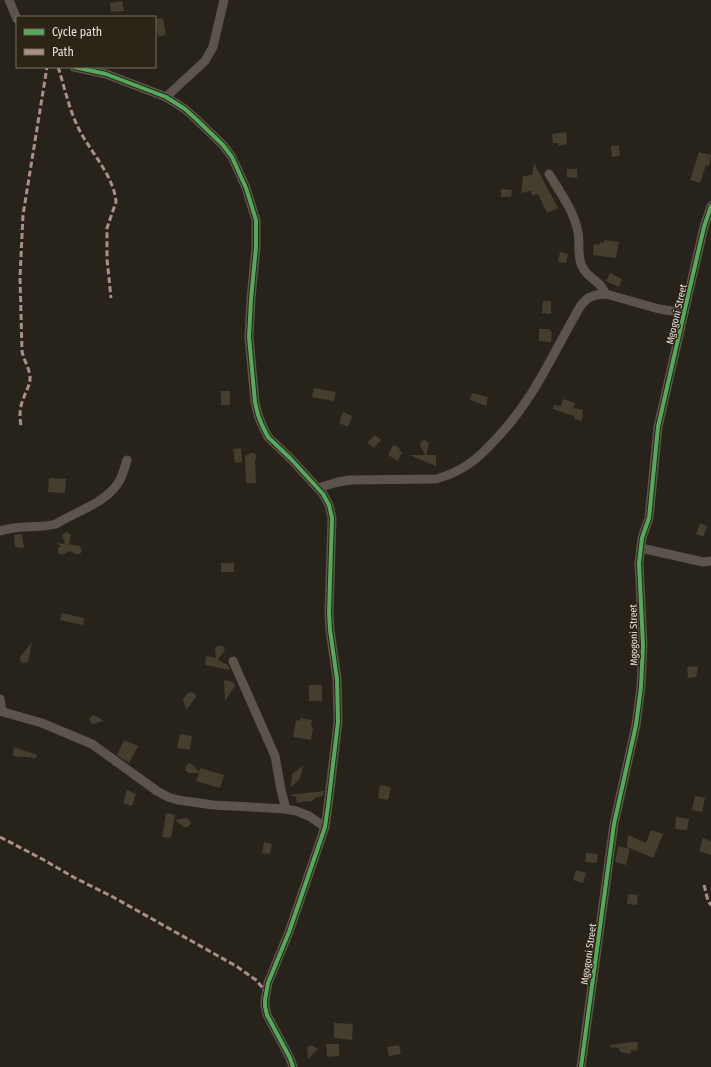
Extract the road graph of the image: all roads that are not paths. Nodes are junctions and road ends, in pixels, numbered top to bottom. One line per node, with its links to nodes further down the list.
1 (9, 0): 3 (street)
2 (224, 0): 5 (street)
3 (16, 17)
4 (79, 68): 5 (street)
5 (166, 97): 11 (street)
6 (549, 174): 8 (street)
7 (711, 206): 9 (street, Mgogoni Street)
8 (606, 294): 9 (street); 11 (street)
9 (684, 313): 13 (street, Mgogoni Street)
10 (127, 460): 12 (street)
11 (318, 488): 19 (street)
12 (0, 531)
13 (641, 548): 14 (street); 21 (street, Mgogoni Street)
14 (711, 561)
15 (233, 661): 18 (street)
16 (0, 699): 17 (street)
17 (1, 711): 18 (street)
18 (286, 809): 19 (street)
19 (325, 827): 20 (street)
20 (293, 1067)
21 (581, 1067)

